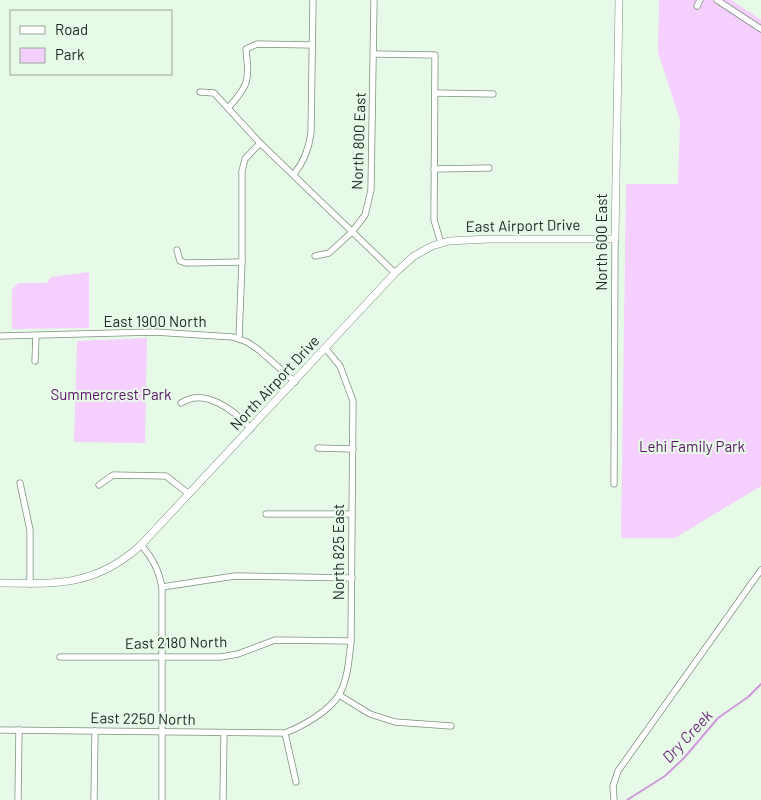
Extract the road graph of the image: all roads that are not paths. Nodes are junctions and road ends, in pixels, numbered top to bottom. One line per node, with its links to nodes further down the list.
1 (313, 0): 6 (street)
2 (374, 0): 7 (street, North 800 East)
3 (619, 0): 17 (street, North 600 East)
4 (718, 0): 5 (street)
5 (761, 29)
6 (312, 45): 11 (street); 15 (street)
7 (374, 54): 9 (street); 16 (street, North 800 East)
8 (200, 92): 11 (street)
9 (434, 93): 10 (street); 14 (street)
10 (493, 94)
11 (228, 108): 12 (street)
12 (260, 142): 15 (street); 22 (street)
13 (489, 168): 14 (street)
14 (434, 169): 18 (street)
15 (294, 174): 16 (street)
16 (352, 232): 21 (street, North 800 East); 23 (street)
17 (615, 239): 18 (street, East Airport Drive); 35 (street, North 600 East)
18 (440, 243): 19 (street, East Airport Drive)
19 (432, 246): 23 (street, North Airport Drive)
20 (176, 250): 22 (street)
21 (315, 256)
22 (242, 262): 26 (street)
23 (395, 273): 27 (street, North Airport Drive)
24 (0, 336): 25 (street, East 1900 North)
25 (36, 336): 26 (street, East 1900 North); 28 (street)
26 (239, 338): 29 (street, East 1900 North)
27 (326, 349): 29 (street, North Airport Drive); 33 (street, North 825 East)
28 (35, 361)
29 (295, 382): 31 (street, North Airport Drive)
30 (181, 403): 31 (street)
31 (251, 429): 37 (street, North Airport Drive)
32 (318, 448): 33 (street)
33 (353, 449): 39 (street, North 825 East)
34 (20, 483): 44 (street)
35 (614, 484)
36 (99, 485): 37 (street)
37 (189, 494): 40 (street, North Airport Drive)
38 (266, 514): 39 (street)
39 (351, 514): 42 (street, North 825 East)
40 (141, 545): 44 (street); 45 (street)
41 (761, 570): 62 (street)
42 (352, 578): 45 (street); 46 (street, North 825 East)
43 (0, 583): 44 (street)
44 (30, 584)
45 (162, 587): 47 (street)
46 (350, 641): 47 (street, East 2180 North); 49 (street, North 825 East)
47 (162, 656): 48 (street, East 2180 North); 54 (street)
48 (60, 657)
49 (339, 695): 50 (street); 56 (street, North 825 East)
50 (451, 726)
51 (0, 730): 52 (street, East 2250 North)
52 (19, 730): 53 (street, East 2250 North); 58 (street)
53 (95, 731): 54 (street, East 2250 North); 59 (street)
54 (161, 731): 55 (street, East 2250 North); 60 (street)
55 (224, 733): 56 (street, East 2250 North); 61 (street)
56 (285, 733): 57 (street)
57 (296, 782)
58 (18, 800)
59 (94, 800)
60 (162, 800)
61 (224, 800)
62 (614, 800)

